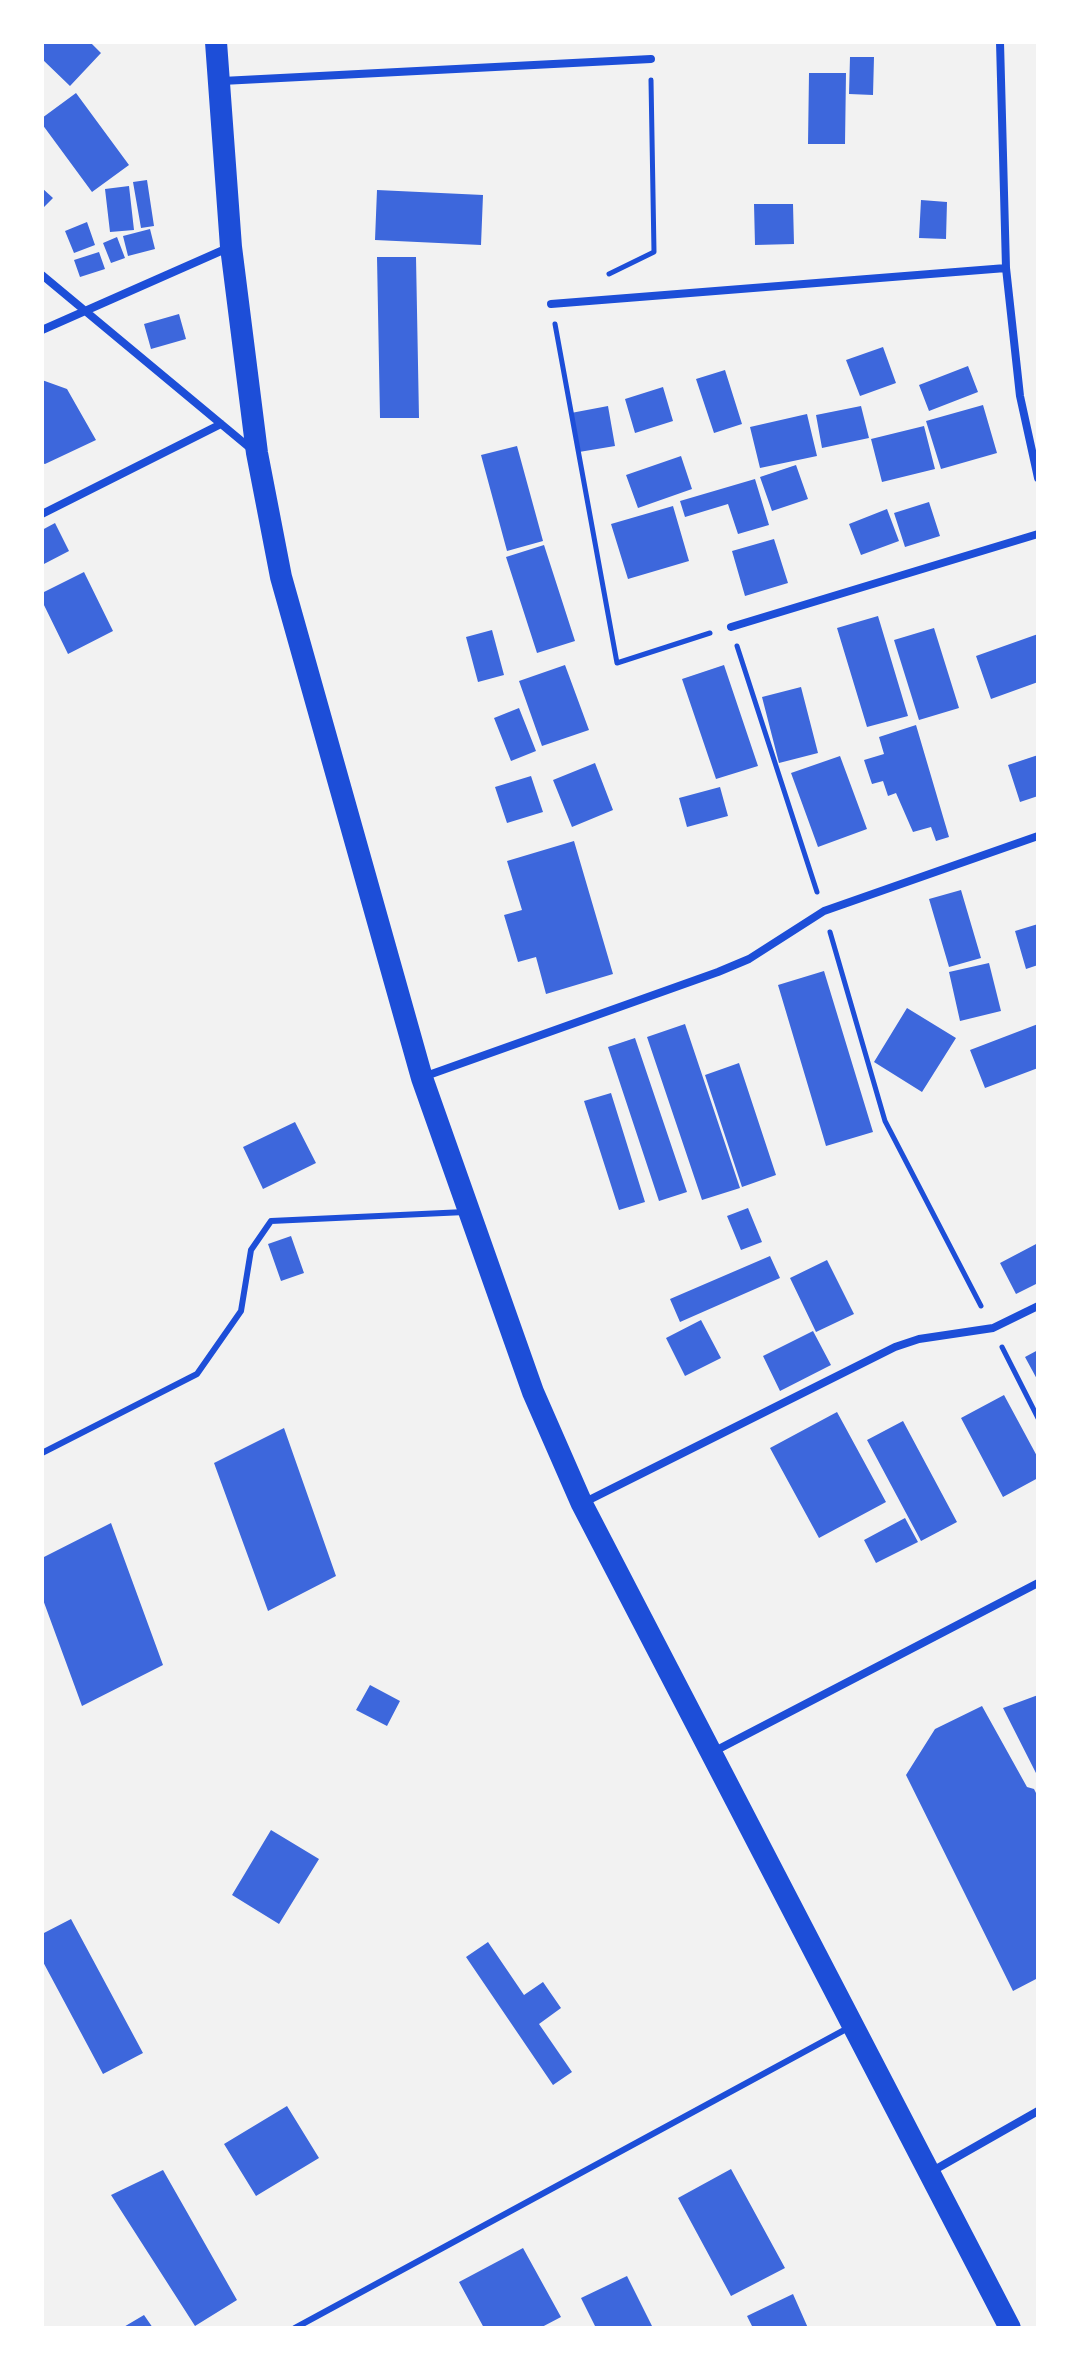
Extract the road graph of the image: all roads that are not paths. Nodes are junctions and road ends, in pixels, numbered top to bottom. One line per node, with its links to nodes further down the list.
1 (216, 42): 4 (highway)
2 (1000, 42): 6 (street)
3 (651, 59): 4 (street)
4 (217, 82): 5 (highway)
5 (231, 247): 9 (street); 12 (highway)
6 (1006, 268): 8 (street); 13 (street)
7 (42, 275): 9 (street)
8 (551, 304)
9 (82, 309): 10 (street); 11 (street)
10 (42, 330)
11 (221, 424): 12 (street); 14 (street)
12 (257, 453): 18 (highway)
13 (1038, 478)
14 (42, 514)
15 (1038, 534): 16 (street)
16 (731, 627)
17 (1038, 836): 18 (street)
18 (422, 1078): 19 (highway)
19 (469, 1212): 21 (lane); 22 (highway)
20 (1038, 1306): 22 (street)
21 (42, 1453)
22 (582, 1504): 24 (highway)
23 (1038, 1583): 24 (street)
24 (711, 1753): 25 (highway)
25 (851, 2026): 27 (highway); 28 (lane)
26 (1038, 2111): 27 (street)
27 (929, 2173): 29 (highway)
28 (295, 2328)
29 (1010, 2328)

